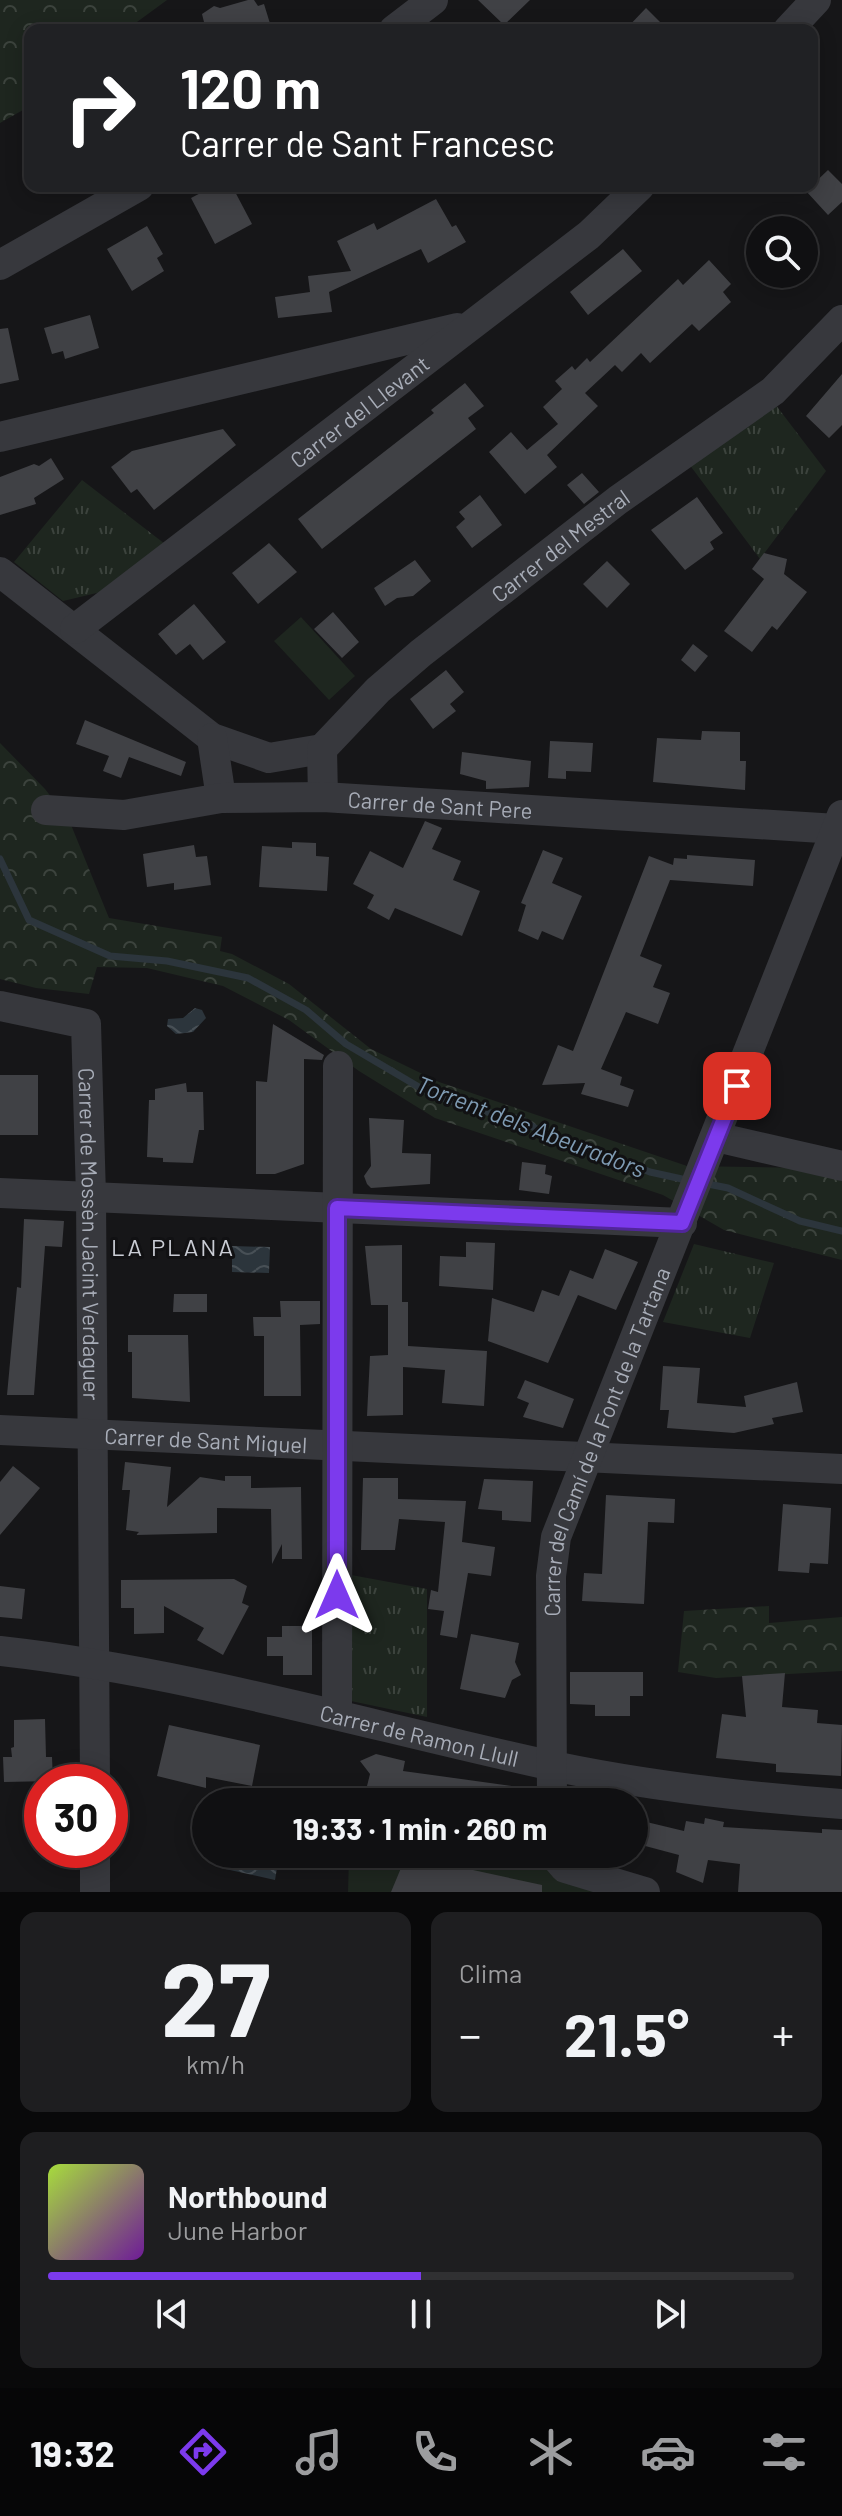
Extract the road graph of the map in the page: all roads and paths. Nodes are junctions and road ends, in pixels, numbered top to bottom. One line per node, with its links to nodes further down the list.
1 (433, 0): 3 (street)
2 (816, 0): 4 (street)
3 (402, 24)
4 (794, 24)
5 (128, 192): 7 (street)
6 (634, 192): 9 (street, Carrer del Llevant)
7 (0, 265)
8 (842, 320): 14 (street, Carrer del Mestral)
9 (469, 326): 10 (street); 12 (street, Carrer del Llevant)
10 (0, 437)
11 (0, 572): 12 (street)
12 (75, 629): 13 (street)
13 (212, 738): 14 (street); 16 (street)
14 (322, 749): 15 (street)
15 (323, 797): 16 (street, Carrer de Sant Pere); 18 (street, Carrer de Sant Pere)
16 (221, 798): 17 (street, Carrer de Sant Pere)
17 (46, 810)
18 (839, 822): 21 (street, Carrer del Camí de la Font de la Tartana)
19 (0, 1006): 24 (street, Carrer de Mossèn Jacint Verdaguer)
20 (338, 1066): 25 (street)
21 (716, 1137): 22 (street); 26 (street, Carrer del Camí de la Font de la Tartana)
22 (842, 1166)
23 (0, 1193): 24 (street)
24 (91, 1196): 25 (street); 28 (street, Carrer de Mossèn Jacint Verdaguer)
25 (337, 1208): 26 (street); 29 (street)
26 (688, 1210): 30 (street, Carrer del Camí de la Font de la Tartana)
27 (0, 1430): 28 (street, Carrer de Sant Miquel)
28 (93, 1434): 29 (street, Carrer de Sant Miquel); 33 (street, Carrer de Mossèn Jacint Verdaguer)
29 (336, 1447): 30 (street, Carrer de Sant Miquel); 34 (street)
30 (589, 1460): 31 (street, Carrer de Sant Miquel); 36 (street, Carrer del Camí de la Font de la Tartana)
31 (842, 1469)
32 (0, 1651): 33 (street, Carrer de Ramon Llull)
33 (95, 1662): 34 (street, Carrer de Ramon Llull); 35 (street, Carrer de Mossèn Jacint Verdaguer)
34 (337, 1714): 36 (street, Carrer de Ramon Llull)
35 (95, 1764)
36 (553, 1766): 37 (street, Carrer del Camí de la Font de la Tartana); 38 (street, Carrer de Ramon Llull)
37 (552, 1788)
38 (842, 1804)
39 (95, 1868): 41 (street)
40 (565, 1868): 42 (street)
41 (95, 1892)
42 (645, 1892)

